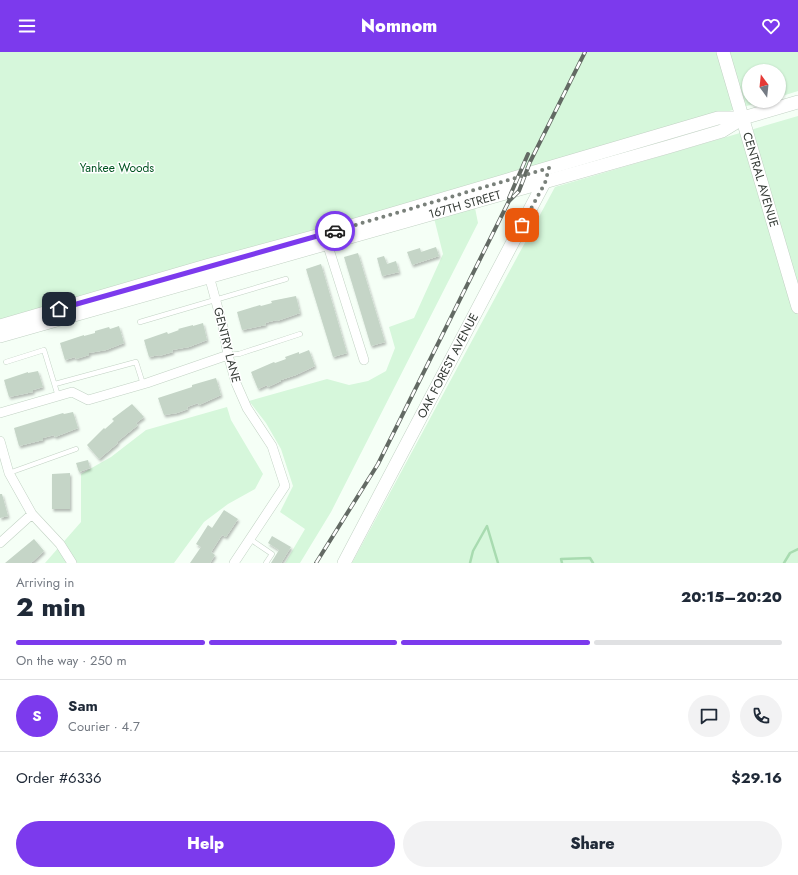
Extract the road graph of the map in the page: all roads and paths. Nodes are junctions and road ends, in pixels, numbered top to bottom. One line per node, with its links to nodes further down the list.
1 (723, 52): 3 (main road, CENTRAL AVENUE)
2 (798, 102): 3 (main road, 167TH STREET)
3 (743, 118): 4 (main road, 167TH STREET); 5 (main road, 167TH STREET); 10 (main road, CENTRAL AVENUE)
4 (549, 168): 5 (main road, OAK FOREST AVENUE); 7 (main road, 167TH STREET)
5 (545, 183): 6 (main road, 167TH STREET); 31 (main road, OAK FOREST AVENUE)
6 (327, 243): 7 (main road, 167TH STREET); 16 (street)
7 (208, 271): 9 (street, GENTRY LANE); 12 (main road, 167TH STREET); 14 (main road, 167TH STREET)
8 (286, 278): 9 (lane)
9 (216, 299): 11 (lane); 15 (street, GENTRY LANE)
10 (798, 307)
11 (140, 322)
12 (0, 326)
13 (300, 334): 15 (lane)
14 (0, 336)
15 (228, 355): 19 (street); 26 (street, GENTRY LANE)
16 (364, 360)
17 (6, 362): 18 (lane)
18 (55, 384): 19 (lane); 20 (lane)
19 (143, 384): 20 (street)
20 (58, 396): 21 (street)
21 (0, 413)
22 (0, 441): 24 (street)
23 (76, 449): 24 (lane)
24 (9, 473): 25 (street)
25 (32, 514): 27 (street); 28 (street)
26 (250, 539): 29 (street); 30 (lane)
27 (0, 543)
28 (72, 563)
29 (234, 563)
30 (266, 563)
31 (344, 563)

